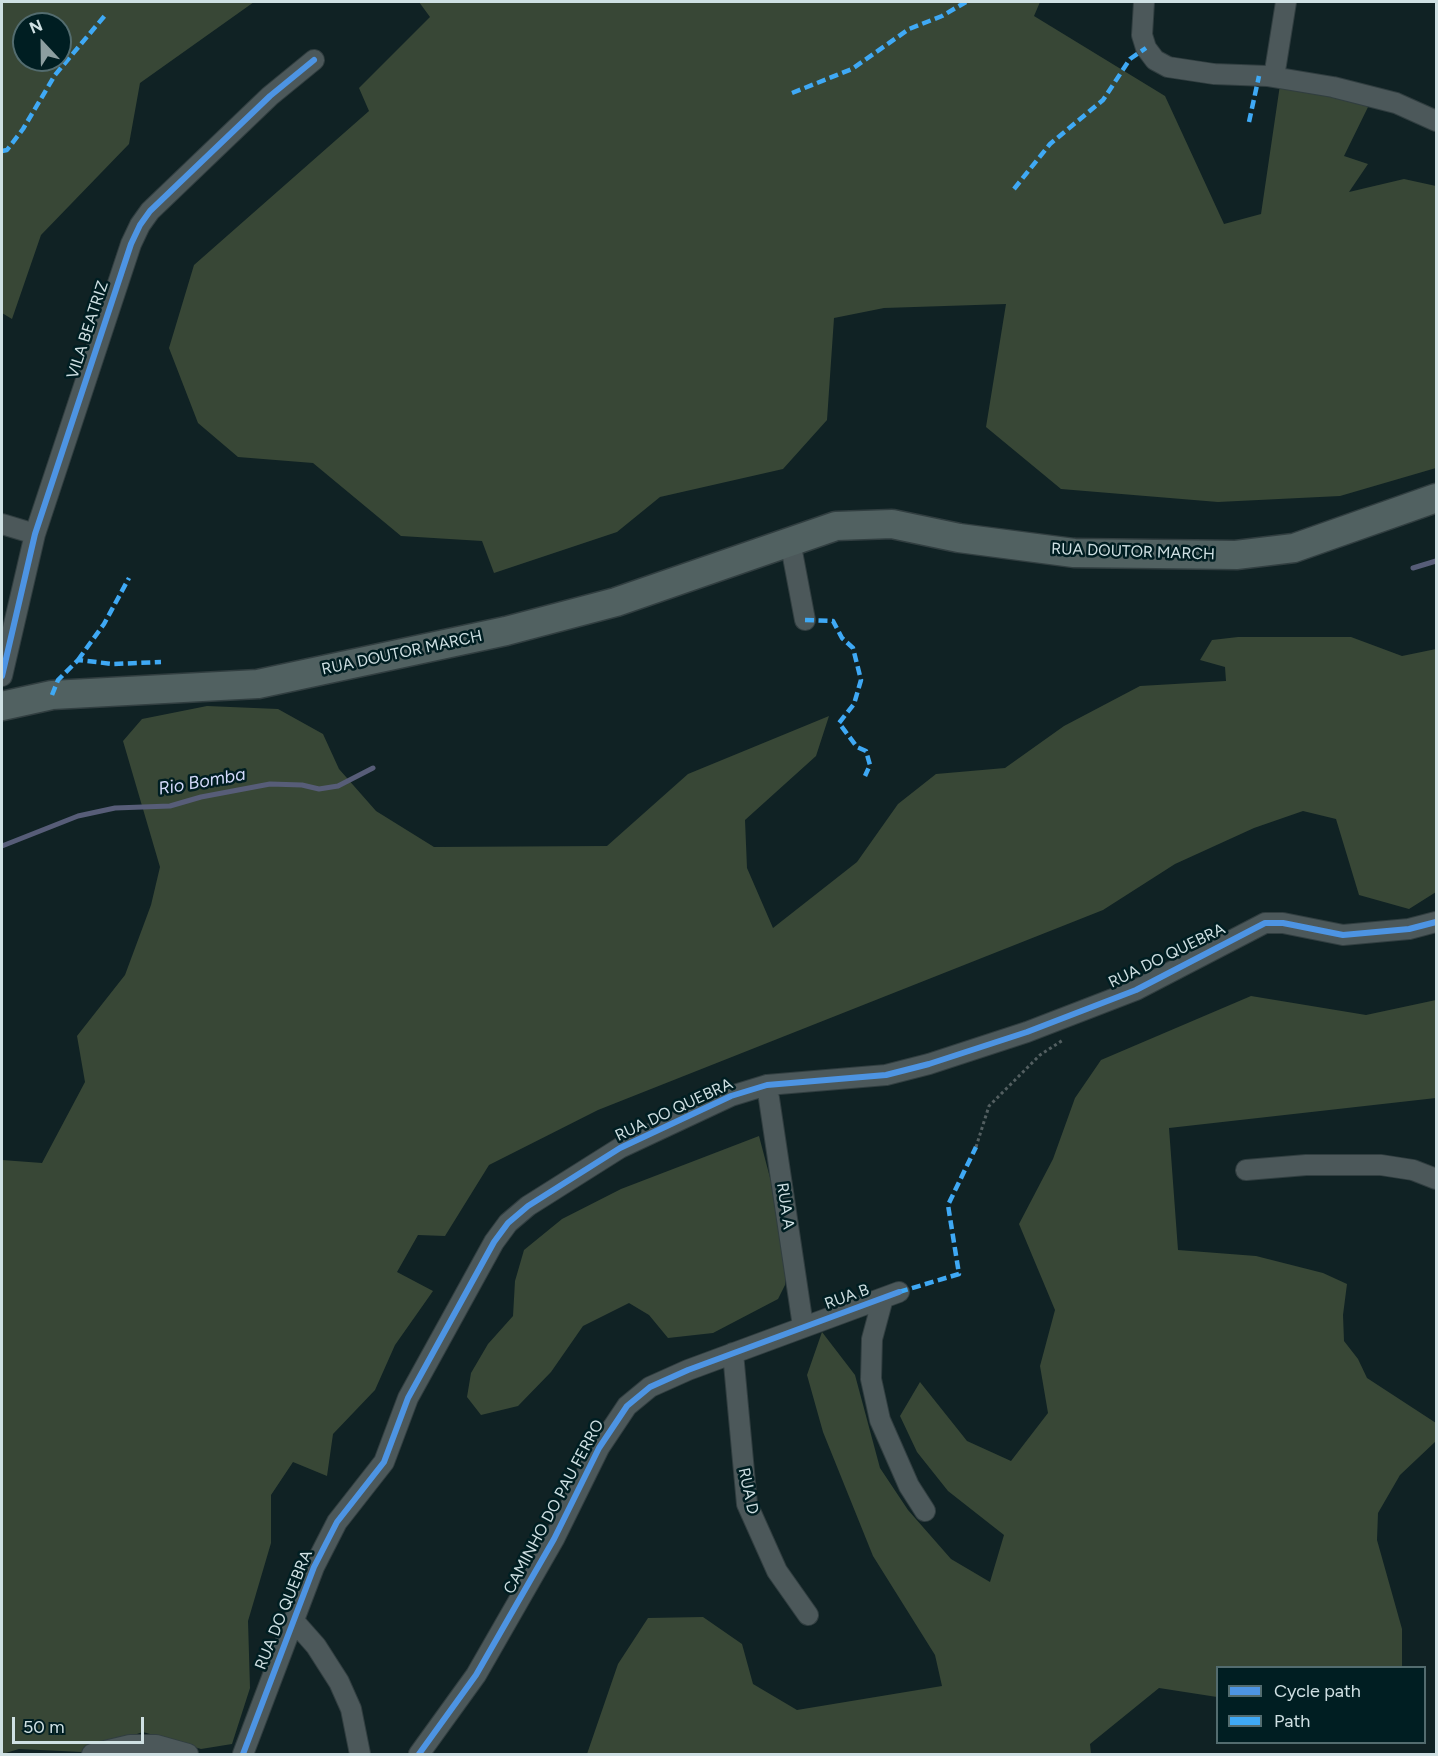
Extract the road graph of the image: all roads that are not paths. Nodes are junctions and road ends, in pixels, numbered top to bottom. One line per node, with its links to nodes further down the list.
1 (1144, 2): 4 (street)
2 (1286, 2): 4 (street)
3 (314, 60): 8 (street, VILA BEATRIZ)
4 (1274, 77): 5 (street)
5 (1437, 121)
6 (1437, 498): 9 (main road, RUA DOUTOR MARCH)
7 (2, 524): 8 (street)
8 (35, 534): 11 (street, VILA BEATRIZ)
9 (790, 541): 10 (street); 12 (main road, RUA DOUTOR MARCH)
10 (805, 620)
11 (2, 676)
12 (2, 706)
13 (1437, 922): 14 (street, RUA DO QUEBRA)
14 (767, 1085): 17 (street, RUA A); 21 (street, RUA DO QUEBRA)
15 (1246, 1170): 16 (street)
16 (1437, 1179)
17 (803, 1326): 18 (street, CAMINHO DO PAU FERRO); 19 (street, RUA B)
18 (733, 1353): 20 (street, RUA D); 26 (street, CAMINHO DO PAU FERRO)
19 (925, 1510)
20 (807, 1615)
21 (293, 1620): 24 (street, RUA DO QUEBRA); 25 (street, RUA DO QUEBRA)
22 (92, 1755): 23 (street)
23 (188, 1755)
24 (243, 1755)
25 (360, 1755)
26 (418, 1755)

